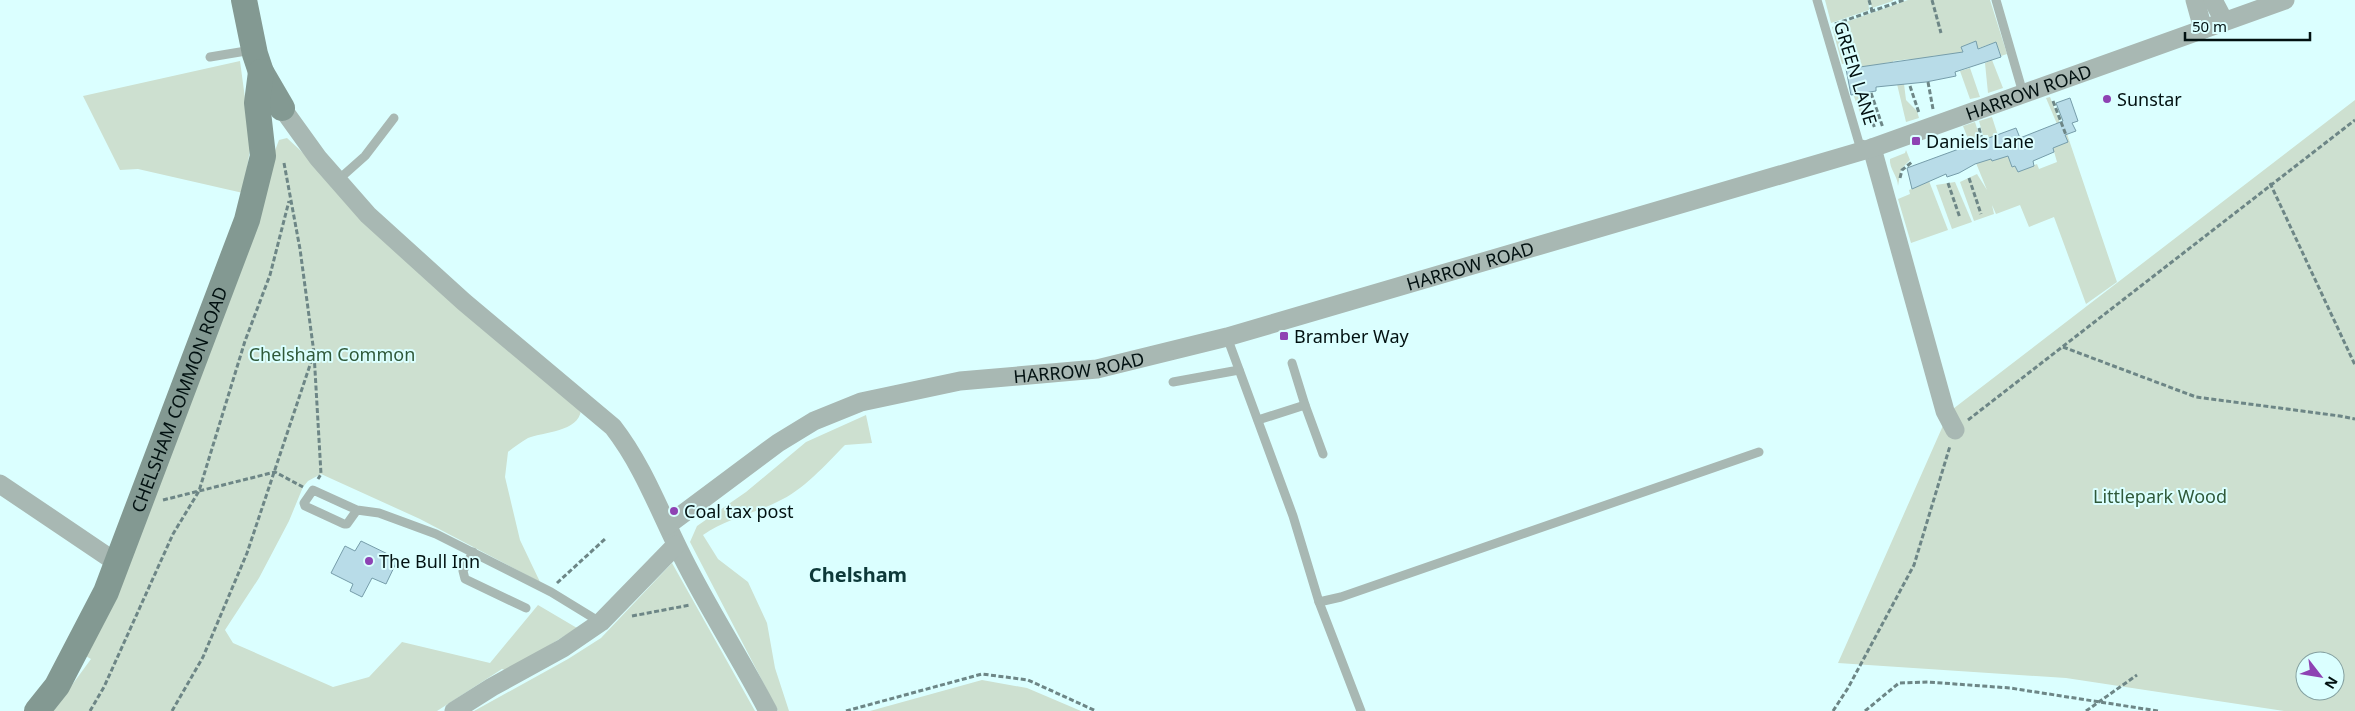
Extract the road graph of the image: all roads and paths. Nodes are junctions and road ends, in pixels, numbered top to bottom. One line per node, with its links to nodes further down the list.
1 (244, 0): 16 (street)
2 (1817, 0): 12 (lane, GREEN LANE)
3 (1869, 0): 10 (path)
4 (1904, 0): 10 (path)
5 (1996, 0): 20 (lane)
6 (2195, 0): 13 (street)
7 (2212, 0): 11 (street)
8 (2285, 0): 11 (street, HARROW ROAD)
9 (1934, 1): 14 (path)
10 (1872, 11): 12 (path)
11 (2224, 21): 13 (street, HARROW ROAD)
12 (1825, 27): 30 (lane, GREEN LANE)
13 (2203, 29): 20 (street, HARROW ROAD)
14 (1941, 33)
15 (210, 57): 16 (lane)
16 (257, 61): 23 (street); 59 (street, CHELSHAM COMMON ROAD)
17 (1928, 82): 24 (path)
18 (1910, 86): 26 (path)
19 (1871, 92): 28 (path)
20 (2024, 93): 30 (street, HARROW ROAD)
21 (1863, 94): 30 (path)
22 (2051, 94): 29 (path)
23 (282, 108): 34 (street)
24 (1934, 115)
25 (394, 118): 34 (lane)
26 (1921, 119)
27 (2355, 120): 37 (path)
28 (1884, 132)
29 (2066, 135)
30 (1874, 142): 41 (street, HARROW ROAD); 51 (street)
31 (283, 160): 38 (path)
32 (1912, 162): 35 (path)
33 (1968, 178): 39 (path)
34 (338, 180): 61 (street)
35 (1901, 183)
36 (1948, 183): 40 (path)
37 (2271, 184): 42 (path); 45 (path)
38 (290, 198): 43 (path); 58 (path)
39 (1981, 214)
40 (1960, 218)
41 (1227, 337): 46 (lane); 61 (street, HARROW ROAD)
42 (2063, 347): 49 (path); 51 (path)
43 (314, 353): 54 (path); 57 (path)
44 (1292, 363): 48 (lane)
45 (2355, 365)
46 (1239, 370): 47 (lane); 50 (lane)
47 (1173, 382)
48 (1305, 404): 50 (lane); 53 (lane)
49 (2355, 419)
50 (1258, 420): 68 (lane)
51 (1955, 430): 81 (path)
52 (1759, 452): 68 (lane)
53 (1323, 454)
54 (274, 472): 56 (path); 58 (path); 75 (path)
55 (0, 484): 65 (street)
56 (303, 487)
57 (313, 490): 60 (lane); 60 (lane)
58 (199, 491): 59 (path); 74 (path)
59 (138, 508): 65 (street, CHELSHAM COMMON ROAD)
60 (357, 510): 64 (lane)
61 (668, 525): 63 (street)
62 (605, 539): 66 (path)
63 (676, 545): 67 (street); 70 (street)
64 (473, 552): 66 (lane); 69 (lane)
65 (117, 562): 73 (street, CHELSHAM COMMON ROAD)
66 (551, 592): 70 (lane)
67 (702, 601): 70 (path); 77 (street)
68 (1319, 602): 80 (lane)
69 (526, 608)
70 (600, 622): 76 (street)
71 (2137, 675): 72 (path)
72 (2098, 703): 82 (path); 83 (path); 84 (path)
73 (37, 711)
74 (90, 711)
75 (172, 711)
76 (454, 711)
77 (768, 711)
78 (846, 711): 79 (path)
79 (1096, 711)
80 (1361, 711)
81 (1833, 711)
82 (1865, 711)
83 (2086, 711)
84 (2158, 711)

